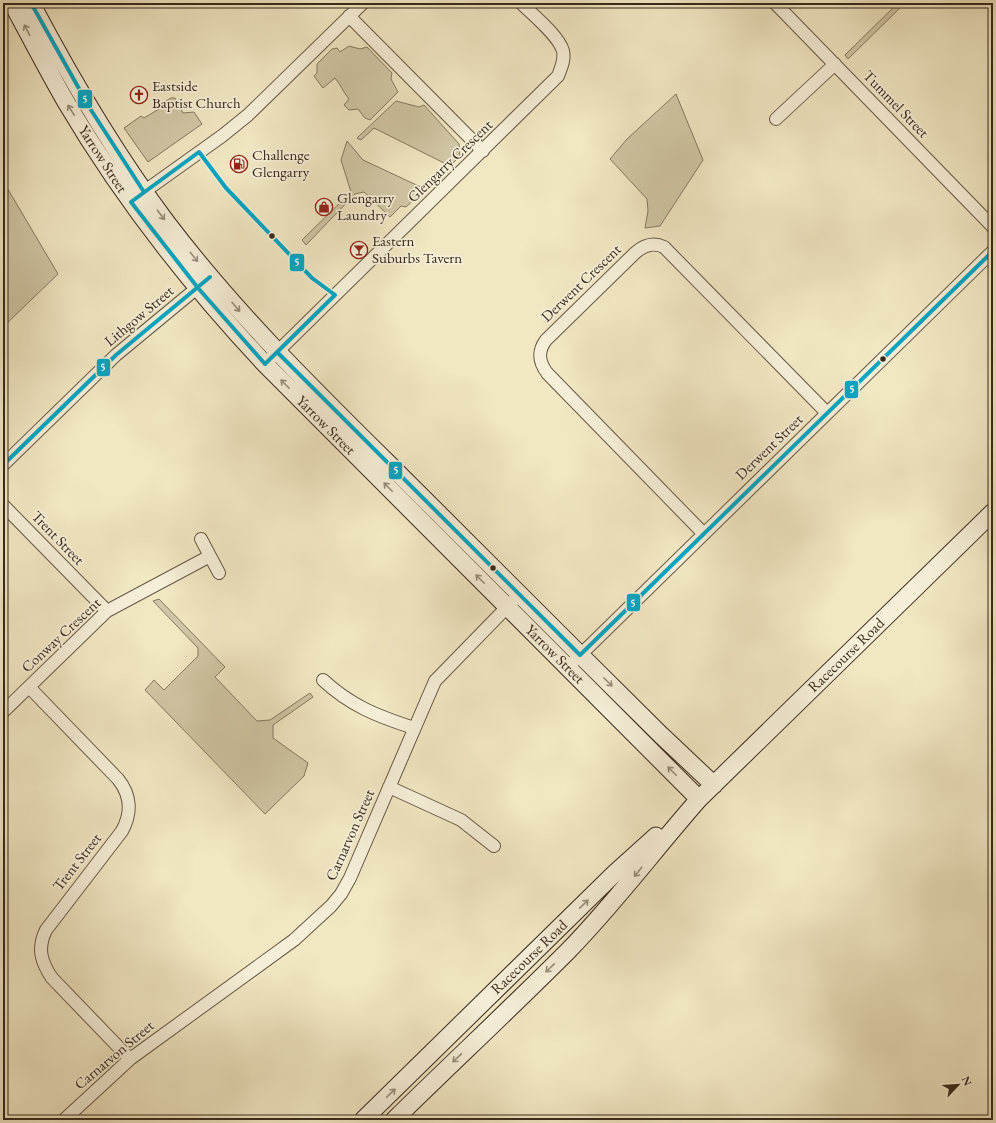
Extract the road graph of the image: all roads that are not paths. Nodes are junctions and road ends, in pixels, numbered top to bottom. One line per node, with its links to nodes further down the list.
1 (31, 3): 10 (street, Yarrow Street)
2 (363, 3): 6 (street)
3 (521, 3): 9 (street, Glengarry Crescent)
4 (775, 3): 7 (street, Tummel Street)
5 (15, 4): 10 (street, Yarrow Street, one-way to 5)
6 (349, 16): 9 (street); 10 (street)
7 (835, 64): 8 (street); 11 (street, Tummel Street)
8 (776, 119)
9 (483, 151): 14 (street, Glengarry Crescent)
10 (138, 197): 13 (street, Yarrow Street)
11 (993, 227)
12 (993, 251): 15 (street, Derwent Street)
13 (204, 283): 14 (street, Yarrow Street); 16 (street, Lithgow Street)
14 (271, 358): 23 (street, Yarrow Street); 24 (street, Yarrow Street, one-way to 14)
15 (827, 413): 19 (street, Derwent Street); 19 (street, Derwent Crescent)
16 (3, 465)
17 (3, 505): 25 (street, Trent Street)
18 (993, 512): 32 (street, Racecourse Road)
19 (704, 534): 26 (street, Derwent Street)
20 (201, 538): 21 (street)
21 (210, 556): 22 (street); 25 (street, Conway Crescent)
22 (219, 573)
23 (520, 594): 24 (street, Carnarvon Street); 26 (street, Yarrow Street)
24 (507, 607): 27 (street, Yarrow Street); 31 (street, Carnarvon Street)
25 (107, 611): 29 (street, Conway Crescent)
26 (580, 655): 27 (street, Derwent Street); 32 (street, Yarrow Street, one-way to 32)
27 (568, 667): 34 (street, Yarrow Street, one-way to 27)
28 (323, 680): 31 (street)
29 (29, 686): 30 (street, Conway Crescent); 38 (street, Trent Street)
30 (3, 712)
31 (414, 728): 33 (street, Carnarvon Street)
32 (714, 785): 34 (street, Racecourse Road)
33 (389, 787): 35 (street); 38 (street, Carnarvon Street)
34 (699, 799): 36 (street, Racecourse Road, one-way to 34); 37 (street, Racecourse Road, one-way to 37)
35 (494, 846)
36 (486, 1000): 37 (street); 40 (street, Racecourse Road, one-way to 36)
37 (501, 1016): 41 (street, Racecourse Road, one-way to 41)
38 (130, 1059): 39 (street, Carnarvon Street)
39 (64, 1120)
40 (363, 1120)
41 (394, 1120)

